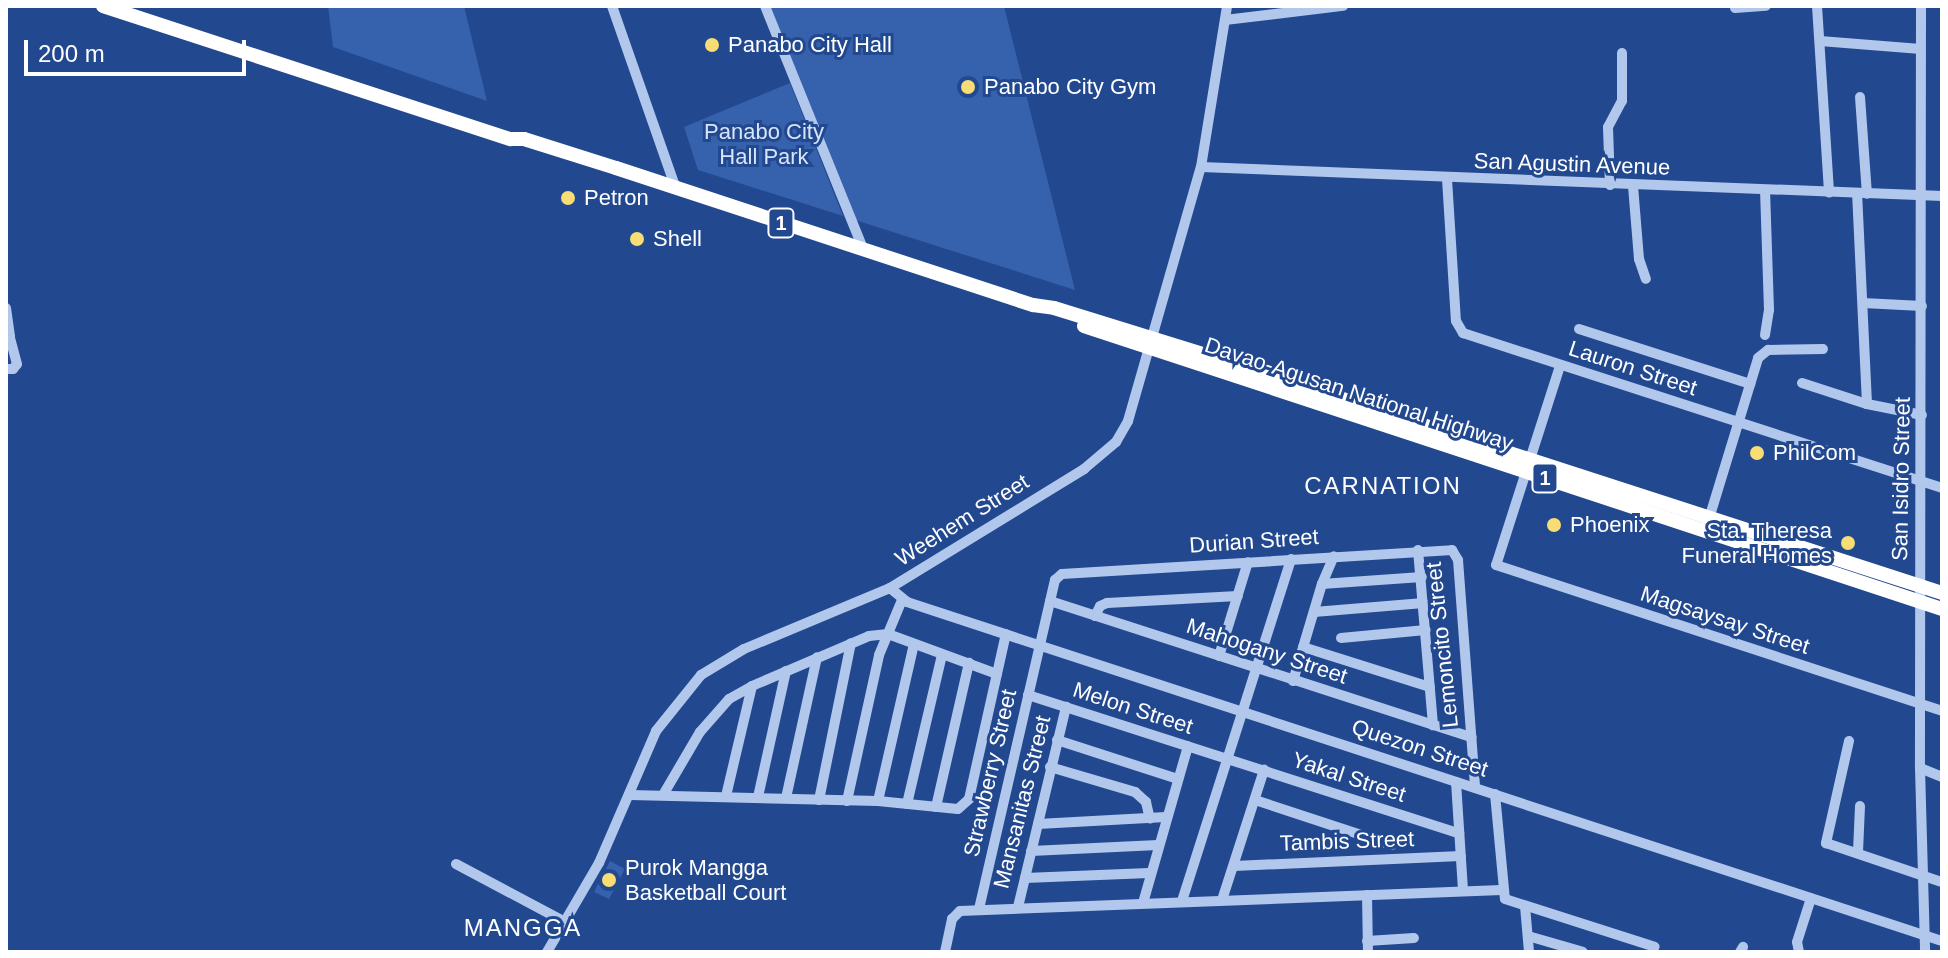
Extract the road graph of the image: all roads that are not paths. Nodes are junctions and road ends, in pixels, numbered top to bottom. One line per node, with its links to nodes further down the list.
1 (103, 6): 16 (highway, Davao-Agusan National Highway / 1)
2 (131, 6): 16 (highway, Davao-Agusan National Highway / 1)
3 (612, 6): 22 (street)
4 (765, 6): 28 (street)
5 (1227, 6): 12 (street, Weehem Street)
6 (1343, 6): 11 (street)
7 (1766, 6): 10 (street)
8 (1817, 6): 13 (street)
9 (1921, 6): 14 (street, San Isidro Street)
10 (1735, 8)
11 (1271, 10): 12 (street)
12 (1225, 20): 18 (street, Weehem Street)
13 (1820, 41): 14 (street); 24 (street)
14 (1921, 49): 26 (street, San Isidro Street)
15 (1622, 53): 20 (street)
16 (314, 69): 22 (highway, Davao-Agusan National Highway / 1)
17 (1860, 97): 25 (street)
18 (1201, 167): 19 (street, San Agustin Avenue); 36 (street, Weehem Street)
19 (1447, 179): 20 (street, San Agustin Avenue); 38 (street, Lauron Street)
20 (1610, 185): 21 (street, San Agustin Avenue)
21 (1633, 186): 23 (street, San Agustin Avenue); 29 (street)
22 (676, 189): 28 (highway, Davao-Agusan National Highway / 1)
23 (1765, 191): 24 (street, San Agustin Avenue); 34 (street)
24 (1829, 193): 25 (street, San Agustin Avenue)
25 (1862, 194): 26 (street, San Agustin Avenue); 30 (street)
26 (1921, 195): 27 (street, San Agustin Avenue); 31 (street, San Isidro Street)
27 (1942, 196)
28 (863, 249): 36 (highway, Davao-Agusan National Highway / 1)
29 (1646, 279)
30 (1863, 303): 31 (street); 42 (street)
31 (1922, 306): 43 (street, San Isidro Street)
32 (6, 308): 35 (street)
33 (1579, 329): 41 (street)
34 (1765, 335)
35 (8, 337): 39 (street)
36 (1149, 342): 45 (highway, Davao-Agusan National Highway / 1); 57 (street, Weehem Street)
37 (1823, 349): 41 (street)
38 (1560, 366): 44 (street, Lauron Street); 45 (street)
39 (6, 369)
40 (1802, 383): 42 (street)
41 (1750, 384): 44 (street)
42 (1867, 404): 43 (street)
43 (1922, 415): 46 (street, San Isidro Street)
44 (1738, 423): 46 (street, Lauron Street); 48 (street)
45 (1529, 466): 48 (highway, Davao-Agusan National Highway / 1); 86 (street, Magsaysay Street)
46 (1922, 481): 47 (street, Lauron Street); 59 (street, San Isidro Street)
47 (1942, 488)
48 (1707, 524): 59 (highway, Davao-Agusan National Highway / 1)
49 (1448, 548): 50 (street, Durian Street); 91 (street, Lemoncito Street)
50 (1418, 550): 51 (street, Durian Street); 55 (street)
51 (1334, 556): 52 (street, Durian Street); 56 (street)
52 (1291, 559): 53 (street, Durian Street); 79 (street)
53 (1248, 562): 54 (street, Durian Street); 60 (street)
54 (1062, 574): 62 (street, Strawberry Street)
55 (1422, 577): 56 (street); 63 (street)
56 (1322, 584): 65 (street)
57 (890, 588): 61 (street, Quezon Street); 104 (street, Weehem Street)
58 (1942, 593): 59 (highway, Davao-Agusan National Highway / 1)
59 (1920, 594): 64 (highway, Davao-Agusan National Highway / 1); 86 (street, San Isidro Street)
60 (1238, 596): 66 (street); 76 (street)
61 (902, 600): 68 (street); 69 (street, Quezon Street)
62 (1050, 601): 66 (street, Mahogany Street); 73 (street, Strawberry Street)
63 (1424, 603): 65 (street); 67 (street)
64 (1942, 609)
65 (1314, 612): 74 (street)
66 (1095, 616): 76 (street, Mahogany Street)
67 (1426, 630): 70 (street); 84 (street)
68 (888, 634): 71 (street); 72 (street); 111 (street)
69 (1006, 634): 73 (street, Quezon Street); 81 (street)
70 (1341, 638)
71 (851, 643): 77 (street); 109 (street)
72 (914, 644): 75 (street); 112 (street)
73 (1040, 645): 85 (street, Strawberry Street); 88 (street, Quezon Street)
74 (1303, 647): 82 (street); 84 (street)
75 (942, 655): 78 (street); 113 (street)
76 (1219, 656): 79 (street, Mahogany Street)
77 (817, 657): 80 (street); 108 (street)
78 (969, 663): 81 (street); 115 (street)
79 (1256, 669): 82 (street, Mahogany Street); 88 (street)
80 (786, 671): 83 (street); 107 (street)
81 (997, 674): 115 (street)
82 (1293, 681): 90 (street, Mahogany Street)
83 (752, 686): 105 (street); 106 (street)
84 (1430, 687): 90 (street)
85 (1028, 695): 87 (street, Melon Street); 140 (street, Strawberry Street)
86 (1921, 704): 89 (street, Magsaysay Street); 97 (street, San Isidro Street)
87 (1066, 707): 92 (street, Mansanitas Street); 94 (street, Melon Street)
88 (1240, 711): 95 (street); 101 (street, Quezon Street)
89 (1942, 711)
90 (1433, 725): 91 (street, Mahogany Street)
91 (1472, 737): 102 (street, Lemoncito Street)
92 (1057, 740): 96 (street, Mansanitas Street); 100 (street)
93 (1849, 741): 123 (street)
94 (1188, 746): 95 (street, Melon Street); 100 (street)
95 (1226, 759): 98 (street, Yakal Street); 136 (street)
96 (1050, 767): 117 (street); 118 (street, Mansanitas Street)
97 (1920, 768): 99 (street); 128 (street, San Isidro Street)
98 (1264, 770): 110 (street); 119 (street, Yakal Street)
99 (1942, 777)
100 (1178, 779): 116 (street)
101 (1456, 782): 102 (street, Quezon Street); 119 (street)
102 (1475, 787): 103 (street, Quezon Street)
103 (1495, 794): 131 (street); 134 (street, Quezon Street)
104 (630, 795): 105 (street); 141 (street, Weehem Street)
105 (663, 795): 106 (street)
106 (726, 796): 107 (street)
107 (758, 797): 108 (street)
108 (786, 798): 109 (street)
109 (819, 800): 111 (street)
110 (1255, 800): 121 (street); 126 (street)
111 (847, 801): 112 (street)
112 (878, 801): 113 (street)
113 (907, 804): 115 (street)
114 (1860, 806): 123 (street)
115 (936, 807)
116 (1166, 817): 117 (street); 120 (street)
117 (1150, 819): 118 (street)
118 (1038, 824): 122 (street, Mansanitas Street)
119 (1459, 833): 124 (street)
120 (1158, 845): 122 (street); 127 (street)
121 (1392, 845)
122 (1031, 851): 129 (street, Mansanitas Street)
123 (1858, 852): 128 (street)
124 (1461, 856): 126 (street, Tambis Street); 132 (street)
125 (456, 864): 141 (street)
126 (1234, 866): 135 (street)
127 (1149, 873): 129 (street); 137 (street)
128 (1924, 876): 130 (street); 143 (street, San Isidro Street)
129 (1025, 878): 139 (street, Mansanitas Street)
130 (1942, 882)
131 (1502, 890): 132 (street); 138 (street)
132 (1463, 891): 133 (street)
133 (1367, 895): 135 (street); 147 (street)
134 (1811, 898): 143 (street, Quezon Street); 153 (street)
135 (1222, 900): 136 (street)
136 (1182, 901): 137 (street)
137 (1143, 903): 139 (street)
138 (1525, 906): 144 (street); 148 (street)
139 (1018, 907): 140 (street)
140 (979, 909): 150 (street)
141 (565, 922): 149 (street, Weehem Street)
142 (1663, 935): 148 (street)
143 (1925, 935): 146 (street, Quezon Street); 154 (street, San Isidro Street)
144 (1528, 936): 151 (street); 152 (street)
145 (1414, 938): 147 (street)
146 (1942, 941)
147 (1368, 947)
148 (1654, 950)
149 (547, 952)
150 (945, 952)
151 (1529, 952)
152 (1583, 952)
153 (1799, 952)
154 (1925, 952)

